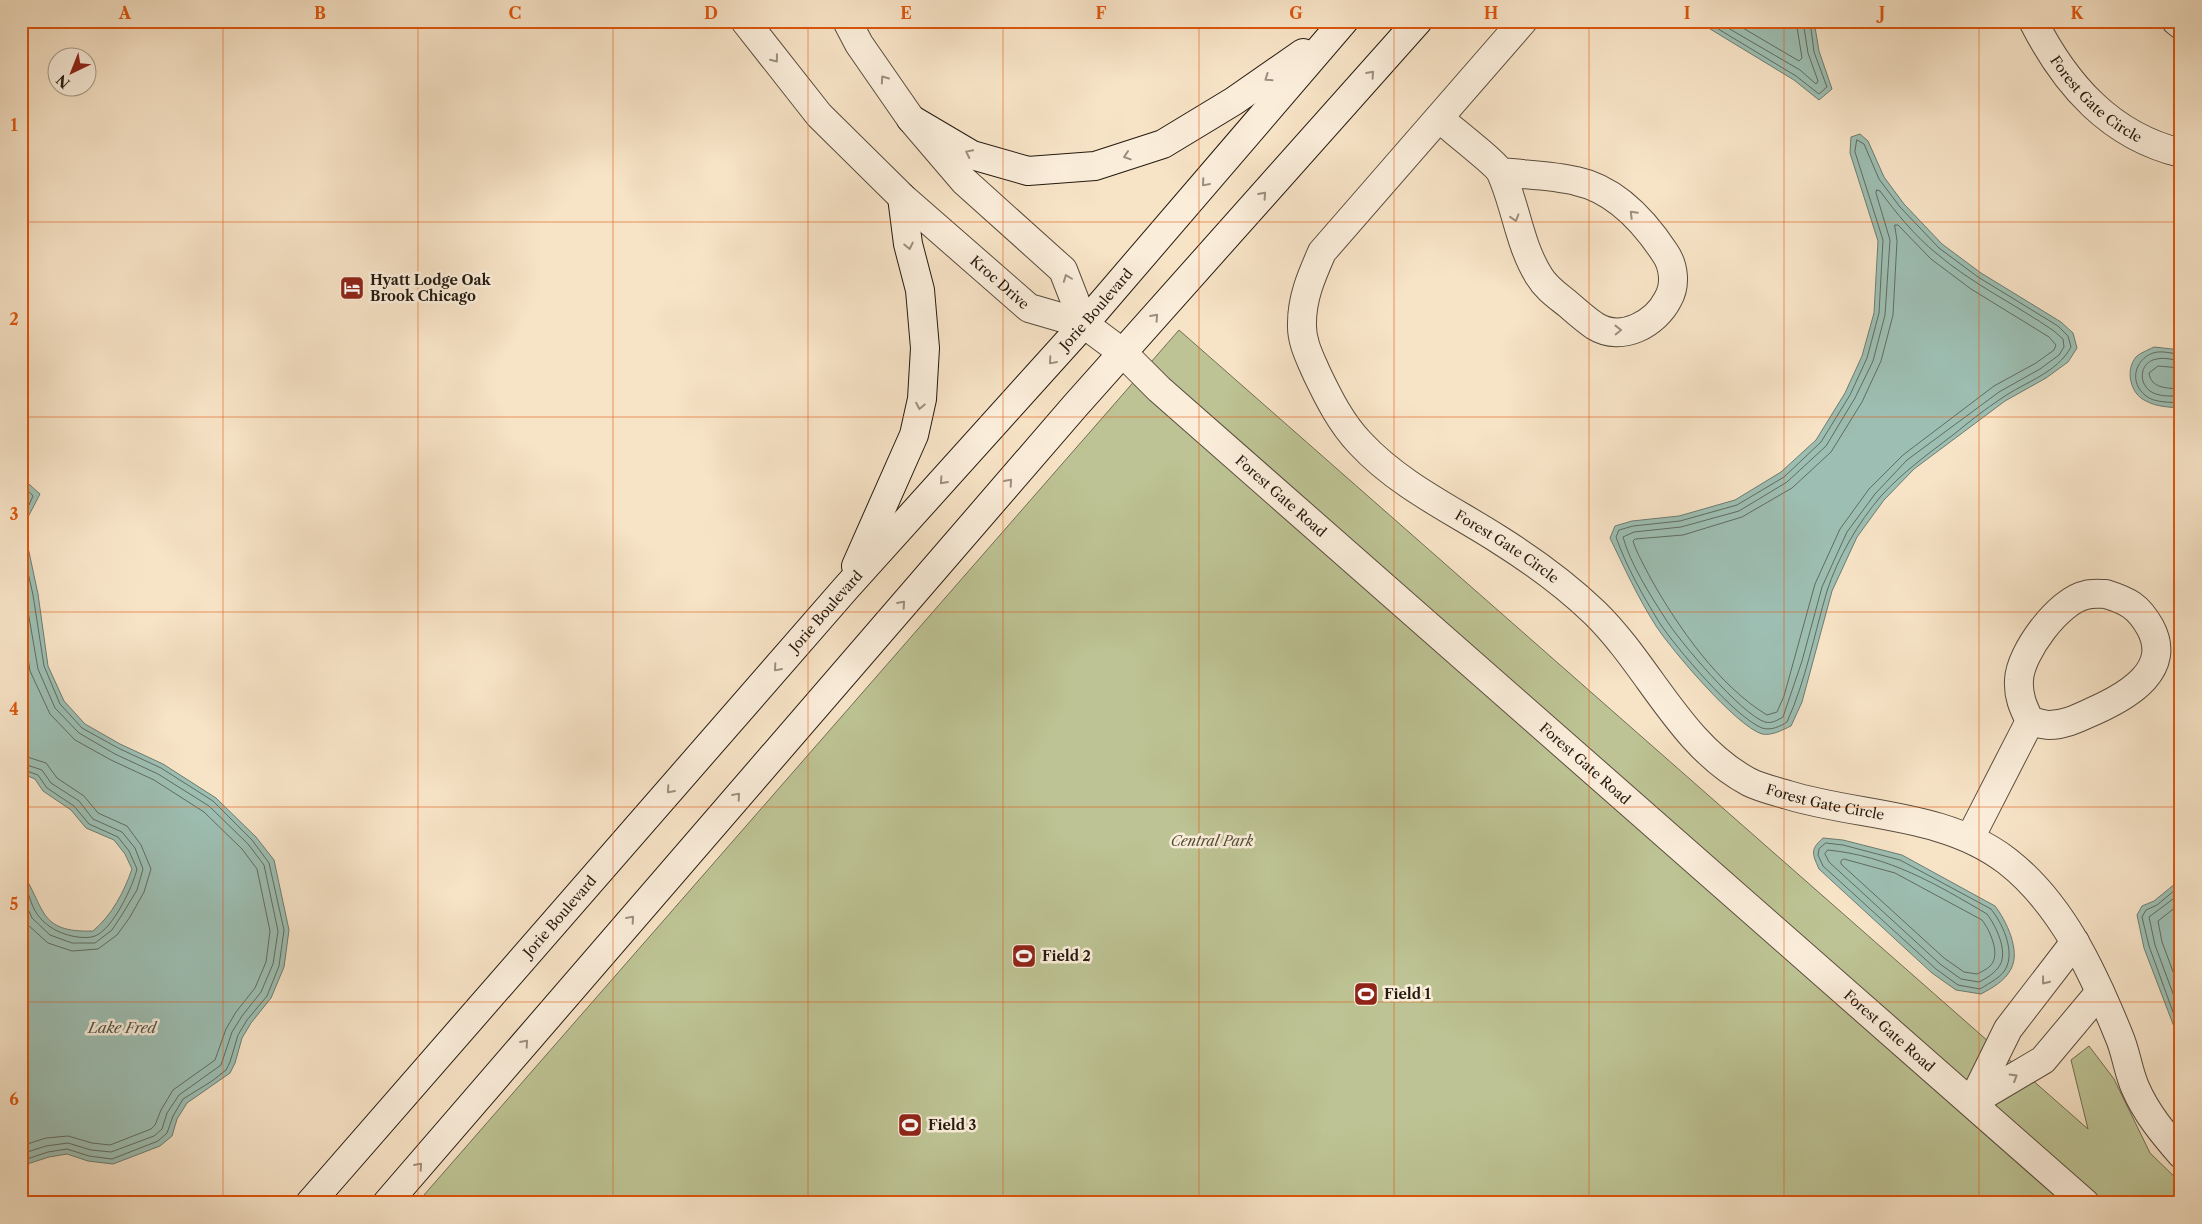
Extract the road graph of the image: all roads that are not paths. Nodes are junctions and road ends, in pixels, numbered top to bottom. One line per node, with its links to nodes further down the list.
1 (745, 21): 13 (street, Kroc Drive, one-way to 13)
2 (847, 21): 10 (street, one-way to 2)
3 (1418, 21): 15 (street, one-way to 3)
4 (1523, 21): 9 (street, Forest Gate Circle)
5 (2033, 21): 11 (street, Forest Gate Circle)
6 (2176, 21): 8 (street)
7 (1340, 25): 10 (street, one-way to 10); 14 (street, Jorie Boulevard, one-way to 14)
8 (2181, 25)
9 (1439, 118): 12 (street); 18 (street, Forest Gate Circle)
10 (912, 119): 14 (street, one-way to 10)
11 (2181, 153)
12 (1501, 172): 12 (street, one-way to 12)
13 (902, 197): 14 (street, Kroc Drive); 16 (street, one-way to 16)
14 (1084, 324): 15 (street, Forest Gate Road); 16 (street, Jorie Boulevard, one-way to 16)
15 (1123, 353): 21 (street, Forest Gate Road); 24 (street, one-way to 15)
16 (846, 588): 23 (street, Jorie Boulevard, one-way to 23)
17 (2030, 721): 17 (street); 18 (street)
18 (1970, 838): 19 (street, Forest Gate Circle)
19 (2075, 942): 20 (street, Forest Gate Circle); 21 (street, one-way to 21)
20 (2100, 992): 21 (street, one-way to 20); 22 (street, Forest Gate Circle)
21 (1972, 1102): 25 (street, Forest Gate Road)
22 (2181, 1154)
23 (310, 1203)
24 (387, 1203)
25 (2085, 1203)

